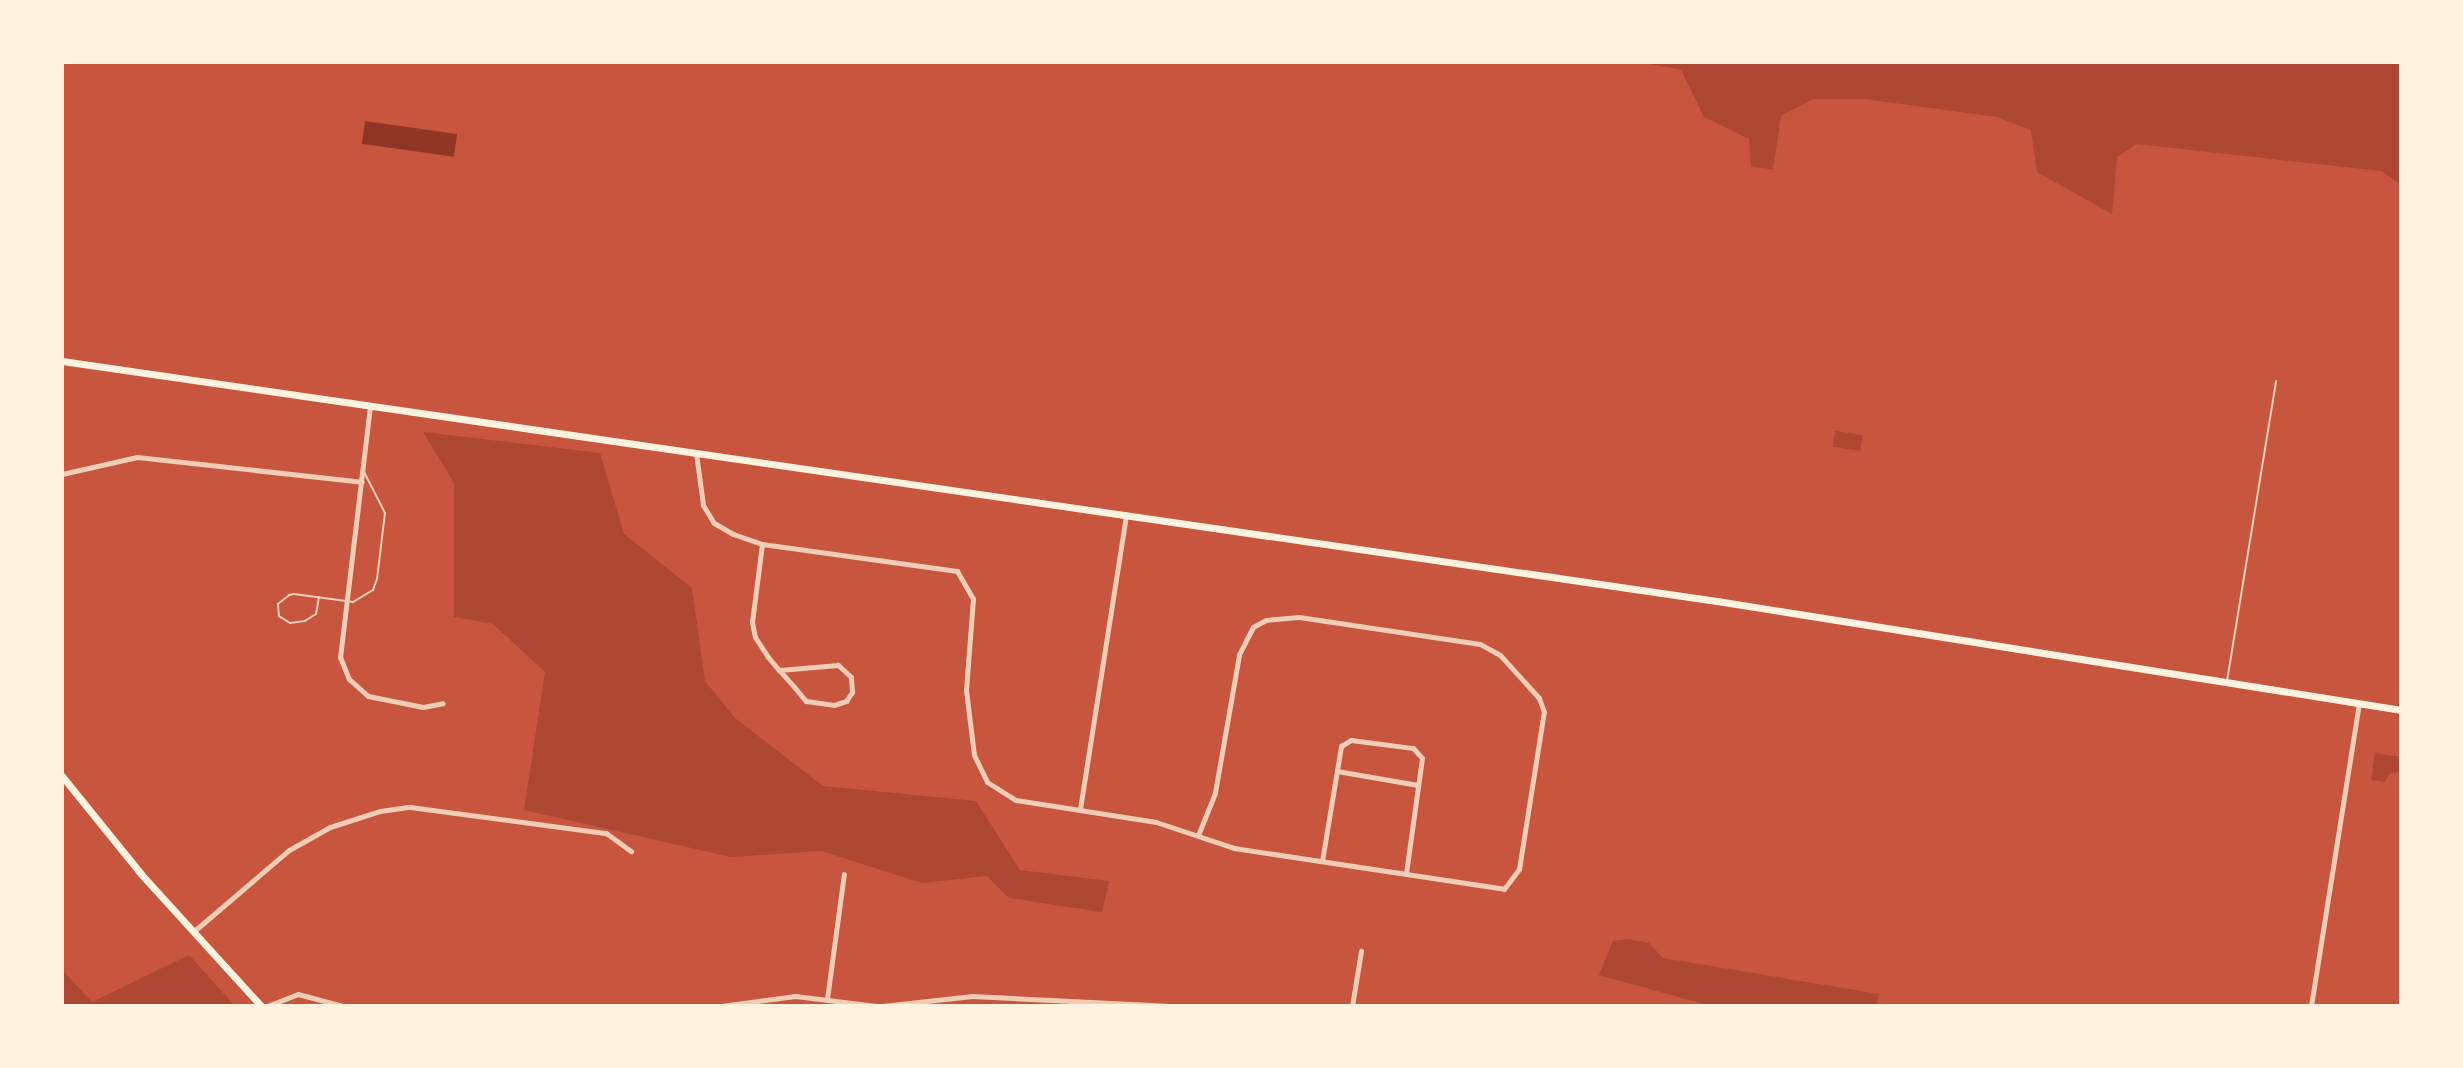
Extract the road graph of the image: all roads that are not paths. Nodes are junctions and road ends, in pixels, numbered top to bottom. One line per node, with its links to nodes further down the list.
1 (62, 361): 3 (main road)
2 (2276, 381): 13 (lane)
3 (370, 406): 4 (main road); 5 (street)
4 (696, 453): 8 (main road); 9 (street)
5 (363, 471): 7 (street); 11 (lane)
6 (62, 474): 7 (street)
7 (362, 482): 11 (street)
8 (1126, 515): 13 (main road); 20 (street)
9 (762, 544): 12 (street); 20 (street)
10 (319, 597): 10 (lane); 11 (lane)
11 (345, 601): 14 (street)
12 (779, 670): 12 (street)
13 (2227, 682): 15 (main road)
14 (443, 703)
15 (2359, 703): 16 (main road); 37 (street)
16 (2401, 710)
17 (1337, 771): 19 (street); 19 (street); 23 (street)
18 (62, 776): 26 (main road)
19 (1418, 785): 25 (street)
20 (1080, 809): 21 (street)
21 (1198, 835): 23 (street); 25 (street)
22 (631, 851): 26 (street)
23 (1322, 861): 25 (street)
24 (844, 874): 28 (street)
25 (1406, 874)
26 (193, 932): 30 (main road)
27 (1361, 951): 36 (street)
28 (827, 999): 32 (street); 33 (street)
29 (1062, 1004): 34 (street); 35 (street)
30 (264, 1006): 31 (street)
31 (343, 1006)
32 (721, 1006)
33 (876, 1006)
34 (882, 1006)
35 (1167, 1006)
36 (1352, 1006)
37 (2311, 1006)

